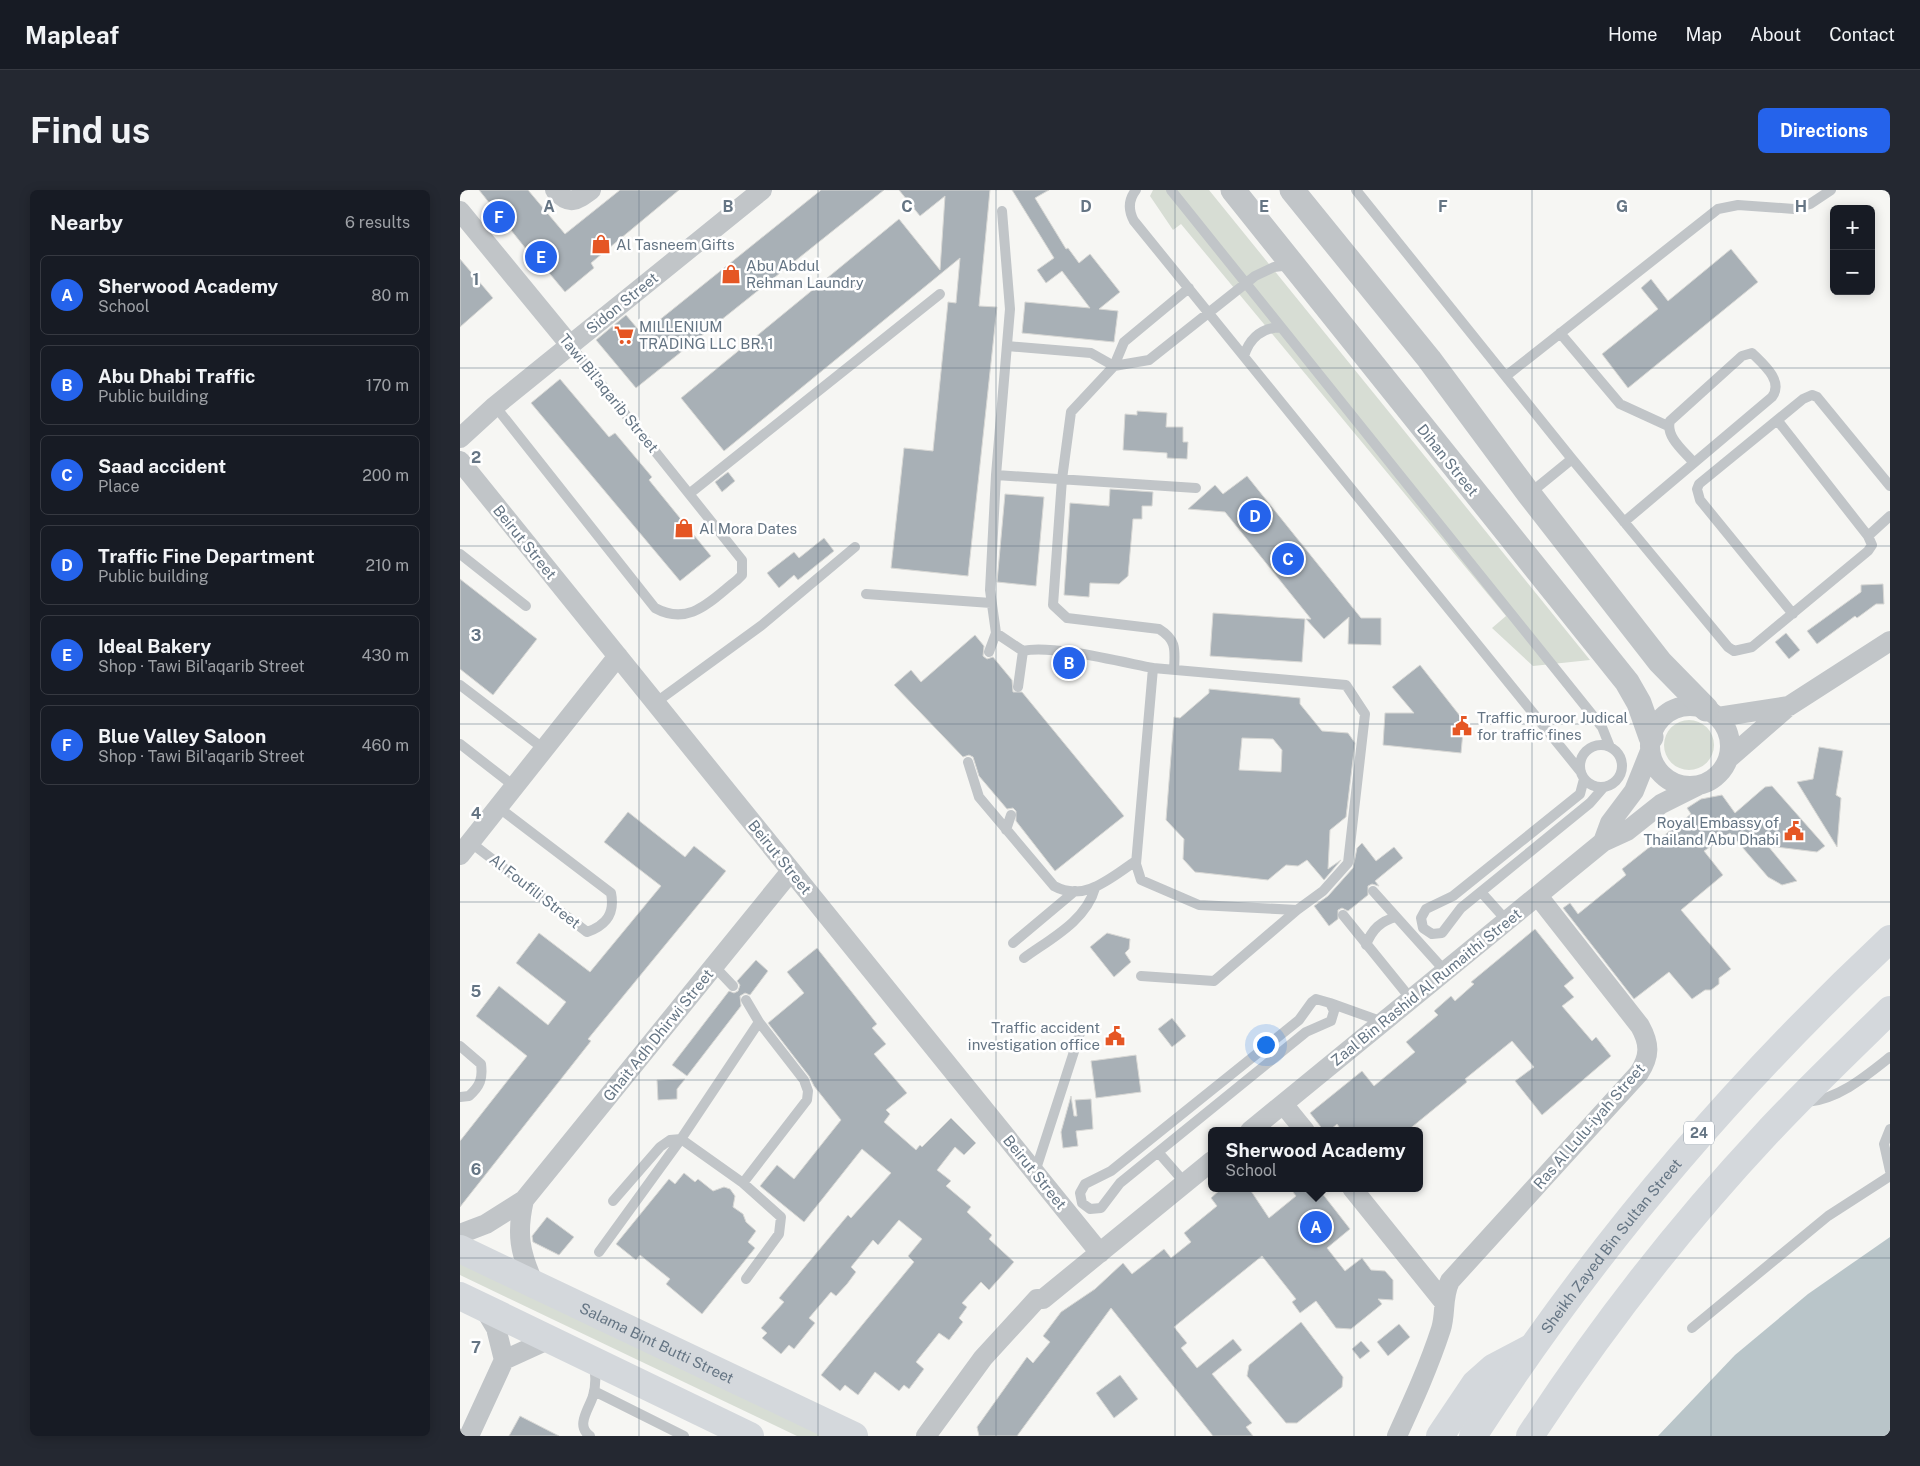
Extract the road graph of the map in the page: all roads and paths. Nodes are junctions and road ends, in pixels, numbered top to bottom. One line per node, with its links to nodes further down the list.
1 (555, 190): 2 (street)
2 (591, 190)
3 (762, 190): 19 (street, Sidon Street)
4 (1171, 190): 13 (lane)
5 (1232, 190): 12 (street, Dihan Street)
6 (1292, 190): 36 (street)
7 (1356, 190): 23 (lane)
8 (1831, 190): 18 (lane)
9 (1135, 191): 14 (lane)
10 (460, 211): 19 (street, Tawi Bil'aqarib Street)
11 (1002, 211): 20 (lane)
12 (1292, 265): 13 (lane); 59 (street, Dihan Street)
13 (1246, 283): 16 (lane); 17 (lane)
14 (1189, 288): 16 (lane); 22 (lane)
15 (940, 294): 35 (lane)
16 (1208, 312): 21 (lane); 22 (lane)
17 (1281, 327): 21 (lane); 60 (lane)
18 (1560, 334): 23 (lane); 26 (lane)
19 (570, 345): 24 (street, Sidon Street); 35 (lane, Tawi Bil'aqarib Street)
20 (1007, 346): 22 (lane); 31 (lane)
21 (1244, 356): 64 (lane)
22 (1114, 366): 32 (lane)
23 (1506, 376): 28 (lane)
24 (494, 406): 27 (street, Sidon Street); 35 (lane, Tawi Bil'aqarib Street)
25 (1778, 421): 33 (lane); 39 (lane); 45 (lane)
26 (1668, 426): 30 (lane); 30 (lane)
27 (460, 438)
28 (1572, 459): 36 (lane); 38 (lane)
29 (460, 461): 50 (street, Beirut Street)
30 (1694, 463): 38 (lane)
31 (996, 475): 32 (lane); 43 (lane)
32 (1062, 479): 34 (lane); 52 (lane)
33 (1890, 486)
34 (1196, 488)
35 (689, 494)
36 (1530, 494): 57 (street)
37 (1890, 516): 39 (lane)
38 (1624, 522): 45 (lane)
39 (1868, 536): 45 (lane)
40 (855, 547): 55 (lane)
41 (460, 554): 44 (lane)
42 (866, 594): 43 (lane)
43 (991, 603): 46 (lane)
44 (526, 606)
45 (1793, 614)
46 (996, 633): 48 (lane); 49 (lane)
47 (1890, 640): 56 (street)
48 (1023, 651): 51 (lane); 54 (lane)
49 (989, 652)
50 (618, 656): 55 (street, Beirut Street); 61 (street, Al Foufili Street)
51 (1153, 668): 52 (lane); 73 (lane)
52 (1174, 670): 74 (lane)
53 (460, 685): 61 (lane)
54 (1018, 687)
55 (655, 703): 75 (street, Beirut Street)
56 (1789, 706): 57 (street); 62 (street)
57 (1712, 713): 59 (street); 62 (street)
58 (460, 744): 65 (lane)
59 (1650, 744): 66 (street); 71 (street, Zaal Bin Rashid Al Rumaithi Street)
60 (1610, 747): 64 (lane); 67 (lane)
61 (544, 749): 65 (street, Al Foufili Street)
62 (1728, 759): 66 (street)
63 (968, 762): 70 (lane)
64 (1582, 776): 67 (lane); 80 (lane)
65 (514, 786): 68 (street, Al Foufili Street)
66 (1697, 786): 71 (street, Zaal Bin Rashid Al Rumaithi Street)
67 (1603, 788): 80 (lane)
68 (498, 806): 72 (street, Al Foufili Street); 72 (lane, Al Foufili Street)
69 (1012, 815): 70 (lane)
70 (1006, 830): 79 (lane)
71 (1603, 842): 81 (street, Zaal Bin Rashid Al Rumaithi Street)
72 (465, 848)
73 (1136, 861): 77 (lane); 82 (lane)
74 (1348, 862): 76 (lane); 82 (lane)
75 (791, 871): 90 (street, Ghait Adh Dhirwi Street); 113 (street, Beirut Street)
76 (1355, 871)
77 (1095, 888): 79 (lane); 89 (lane)
78 (1373, 891): 84 (lane)
79 (1075, 892): 87 (lane)
80 (1481, 892): 85 (lane)
81 (1538, 896): 85 (street, Zaal Bin Rashid Al Rumaithi Street); 128 (street, Ras Al Lulu-iyah Street)
82 (1297, 910): 92 (lane)
83 (1343, 915): 88 (lane)
84 (1396, 917): 88 (lane); 91 (lane)
85 (1507, 921): 91 (street, Zaal Bin Rashid Al Rumaithi Street)
86 (1890, 939): 132 (main road, Sheikh Zayed Bin Sultan Street / 24)
87 (1013, 944)
88 (1366, 944): 94 (lane)
89 (1024, 958)
90 (714, 966): 93 (lane); 118 (street, Ghait Adh Dhirwi Street)
91 (1445, 971): 94 (street, Zaal Bin Rashid Al Rumaithi Street)
92 (1141, 976)
93 (733, 986)
94 (1411, 999): 99 (street, Zaal Bin Rashid Al Rumaithi Street)
95 (746, 1000): 98 (lane)
96 (1330, 1002): 99 (lane); 110 (lane); 110 (lane)
97 (1890, 1010): 104 (main road)
98 (759, 1022): 109 (lane); 115 (lane)
99 (1383, 1022): 105 (street, Zaal Bin Rashid Al Rumaithi Street)
100 (1081, 1030): 113 (lane)
101 (460, 1046): 103 (lane)
102 (1890, 1057): 104 (lane)
103 (460, 1097)
104 (1796, 1103): 146 (main road)
105 (1283, 1104): 106 (street, Zaal Bin Rashid Al Rumaithi Street); 107 (street)
106 (1255, 1127)
107 (1302, 1127)
108 (1890, 1129): 112 (lane)
109 (681, 1139): 115 (lane); 119 (lane); 122 (lane)
110 (1158, 1152): 116 (lane)
111 (1208, 1164): 116 (street)
112 (1890, 1171)
113 (1035, 1172): 123 (street, Beirut Street)
114 (1890, 1176): 130 (lane)
115 (743, 1183): 124 (lane)
116 (1185, 1184): 123 (street)
117 (1355, 1192): 128 (street)
118 (524, 1200): 120 (street, Ghait Adh Dhirwi Street); 125 (street)
119 (614, 1201)
120 (460, 1234)
121 (460, 1249): 125 (main road, Salama Bint Butti Street)
122 (598, 1252)
123 (1100, 1253): 127 (street)
124 (746, 1279)
125 (534, 1284): 140 (main road, Salama Bint Butti Street)
126 (460, 1296): 129 (main road)
127 (1043, 1299): 141 (street); 142 (street)
128 (1443, 1301): 143 (street, Ras Al Lulu-iyah Street)
129 (484, 1308): 131 (main road); 133 (street)
130 (1692, 1328)
131 (550, 1339): 133 (street); 134 (main road)
132 (1532, 1348): 144 (main road); 145 (main road, Sheikh Zayed Bin Sultan Street / 24)
133 (504, 1360): 136 (street)
134 (592, 1360): 135 (lane); 139 (main road)
135 (594, 1391): 137 (lane); 138 (lane)
136 (468, 1436)
137 (590, 1436)
138 (684, 1436)
139 (750, 1436)
140 (854, 1436)
141 (926, 1436)
142 (943, 1436)
143 (1397, 1436)
144 (1440, 1436)
145 (1473, 1436)
146 (1530, 1436)

